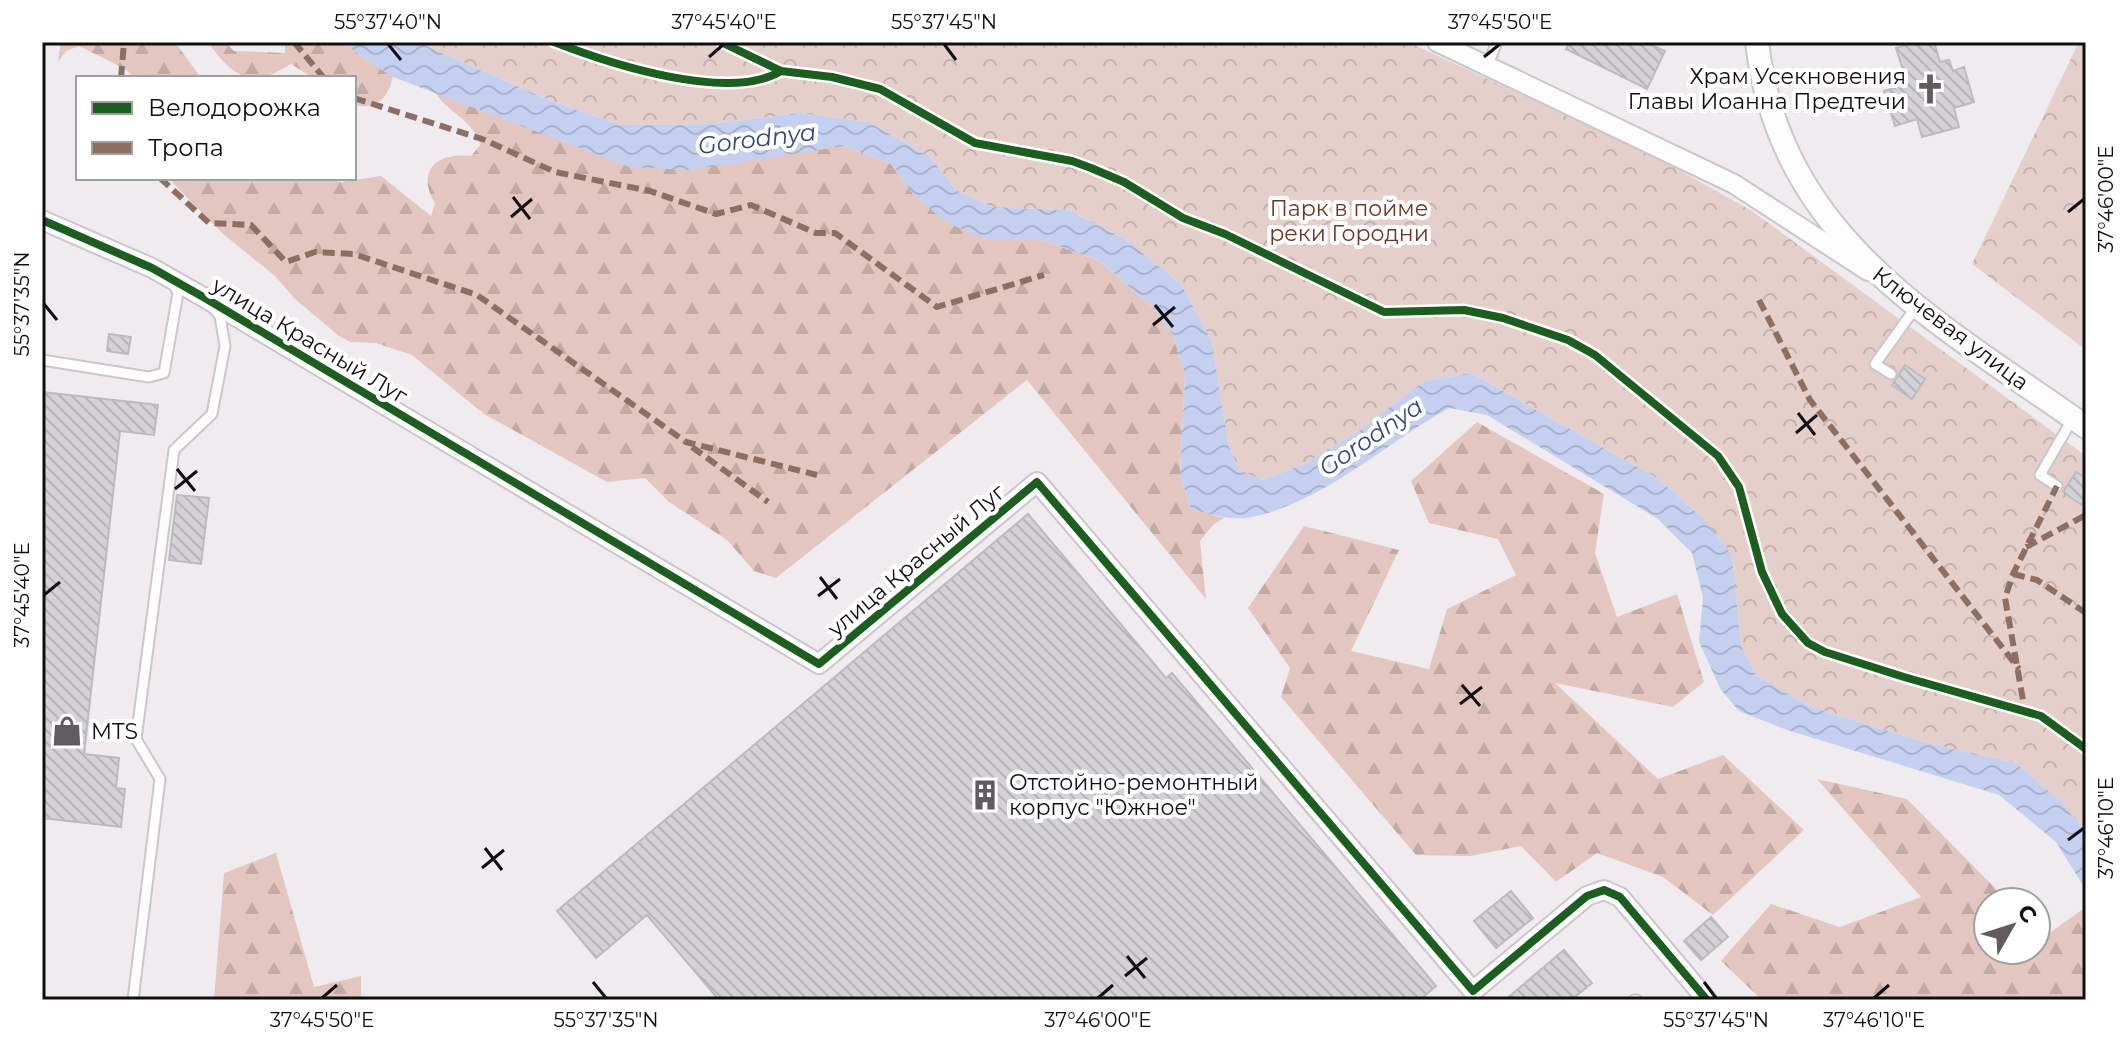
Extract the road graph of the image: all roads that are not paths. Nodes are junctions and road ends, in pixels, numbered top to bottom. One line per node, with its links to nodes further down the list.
1 (1437, 42): 4 (street)
2 (1497, 42): 4 (lane)
3 (1757, 42): 7 (street, Ключевая улица)
4 (1487, 67): 7 (street)
5 (42, 220): 6 (street, улица Красный Луг)
6 (170, 279): 8 (street, улица Красный Луг); 10 (lane)
7 (1889, 287): 9 (street, Ключевая улица)
8 (205, 298): 14 (lane); 15 (street, улица Красный Луг)
9 (1916, 307): 11 (lane); 12 (street, Ключевая улица)
10 (42, 360)
11 (1891, 374)
12 (2080, 422): 13 (lane)
13 (2057, 486)
14 (133, 1000)
15 (1707, 1000)

